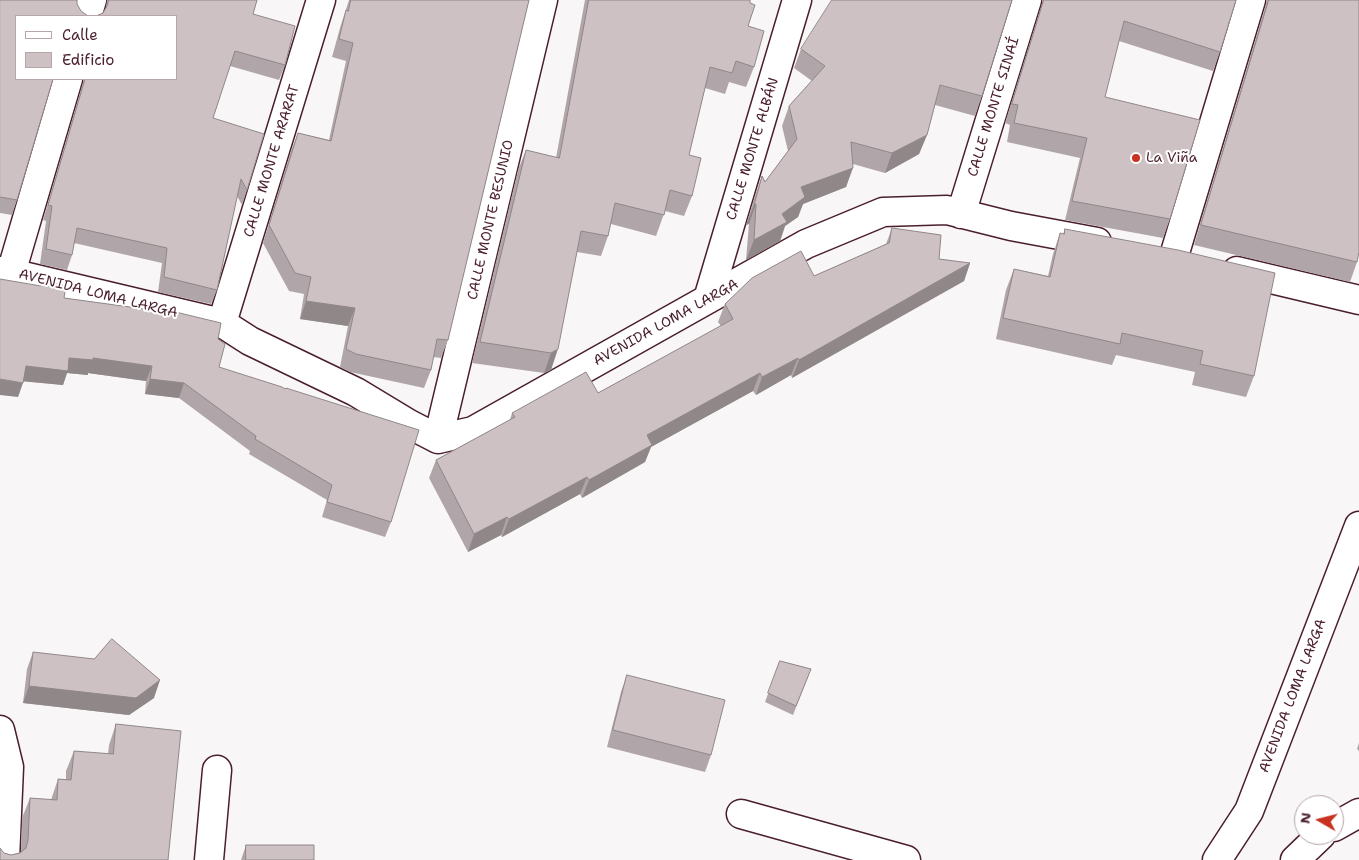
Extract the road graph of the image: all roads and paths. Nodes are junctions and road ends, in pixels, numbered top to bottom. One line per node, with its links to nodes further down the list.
1 (92, 0): 7 (street)
2 (321, 0): 14 (street, CALLE MONTE ARARAT)
3 (543, 0): 15 (street, CALLE MONTE BESUNIO)
4 (797, 0): 12 (street, CALLE MONTE ALBÁN)
5 (1027, 0): 9 (street, CALLE MONTE SINAÍ)
6 (1250, 0): 13 (street)
7 (87, 15)
8 (68, 80): 11 (street)
9 (961, 214): 10 (street, AVENIDA LOMA LARGA); 12 (street, AVENIDA LOMA LARGA)
10 (1116, 245)
11 (5, 272): 14 (street, AVENIDA LOMA LARGA)
12 (708, 299): 15 (street, AVENIDA LOMA LARGA)
13 (1359, 300)
14 (222, 323): 15 (street, AVENIDA LOMA LARGA)
15 (438, 440)
16 (1359, 526): 26 (street, AVENIDA LOMA LARGA)
17 (0, 730): 23 (street)
18 (217, 770): 24 (street)
19 (1359, 813): 21 (street)
20 (741, 814): 25 (street)
21 (1344, 821)
22 (1311, 845): 27 (street)
23 (5, 860)
24 (209, 860)
25 (906, 860)
26 (1217, 860)
27 (1295, 860)

